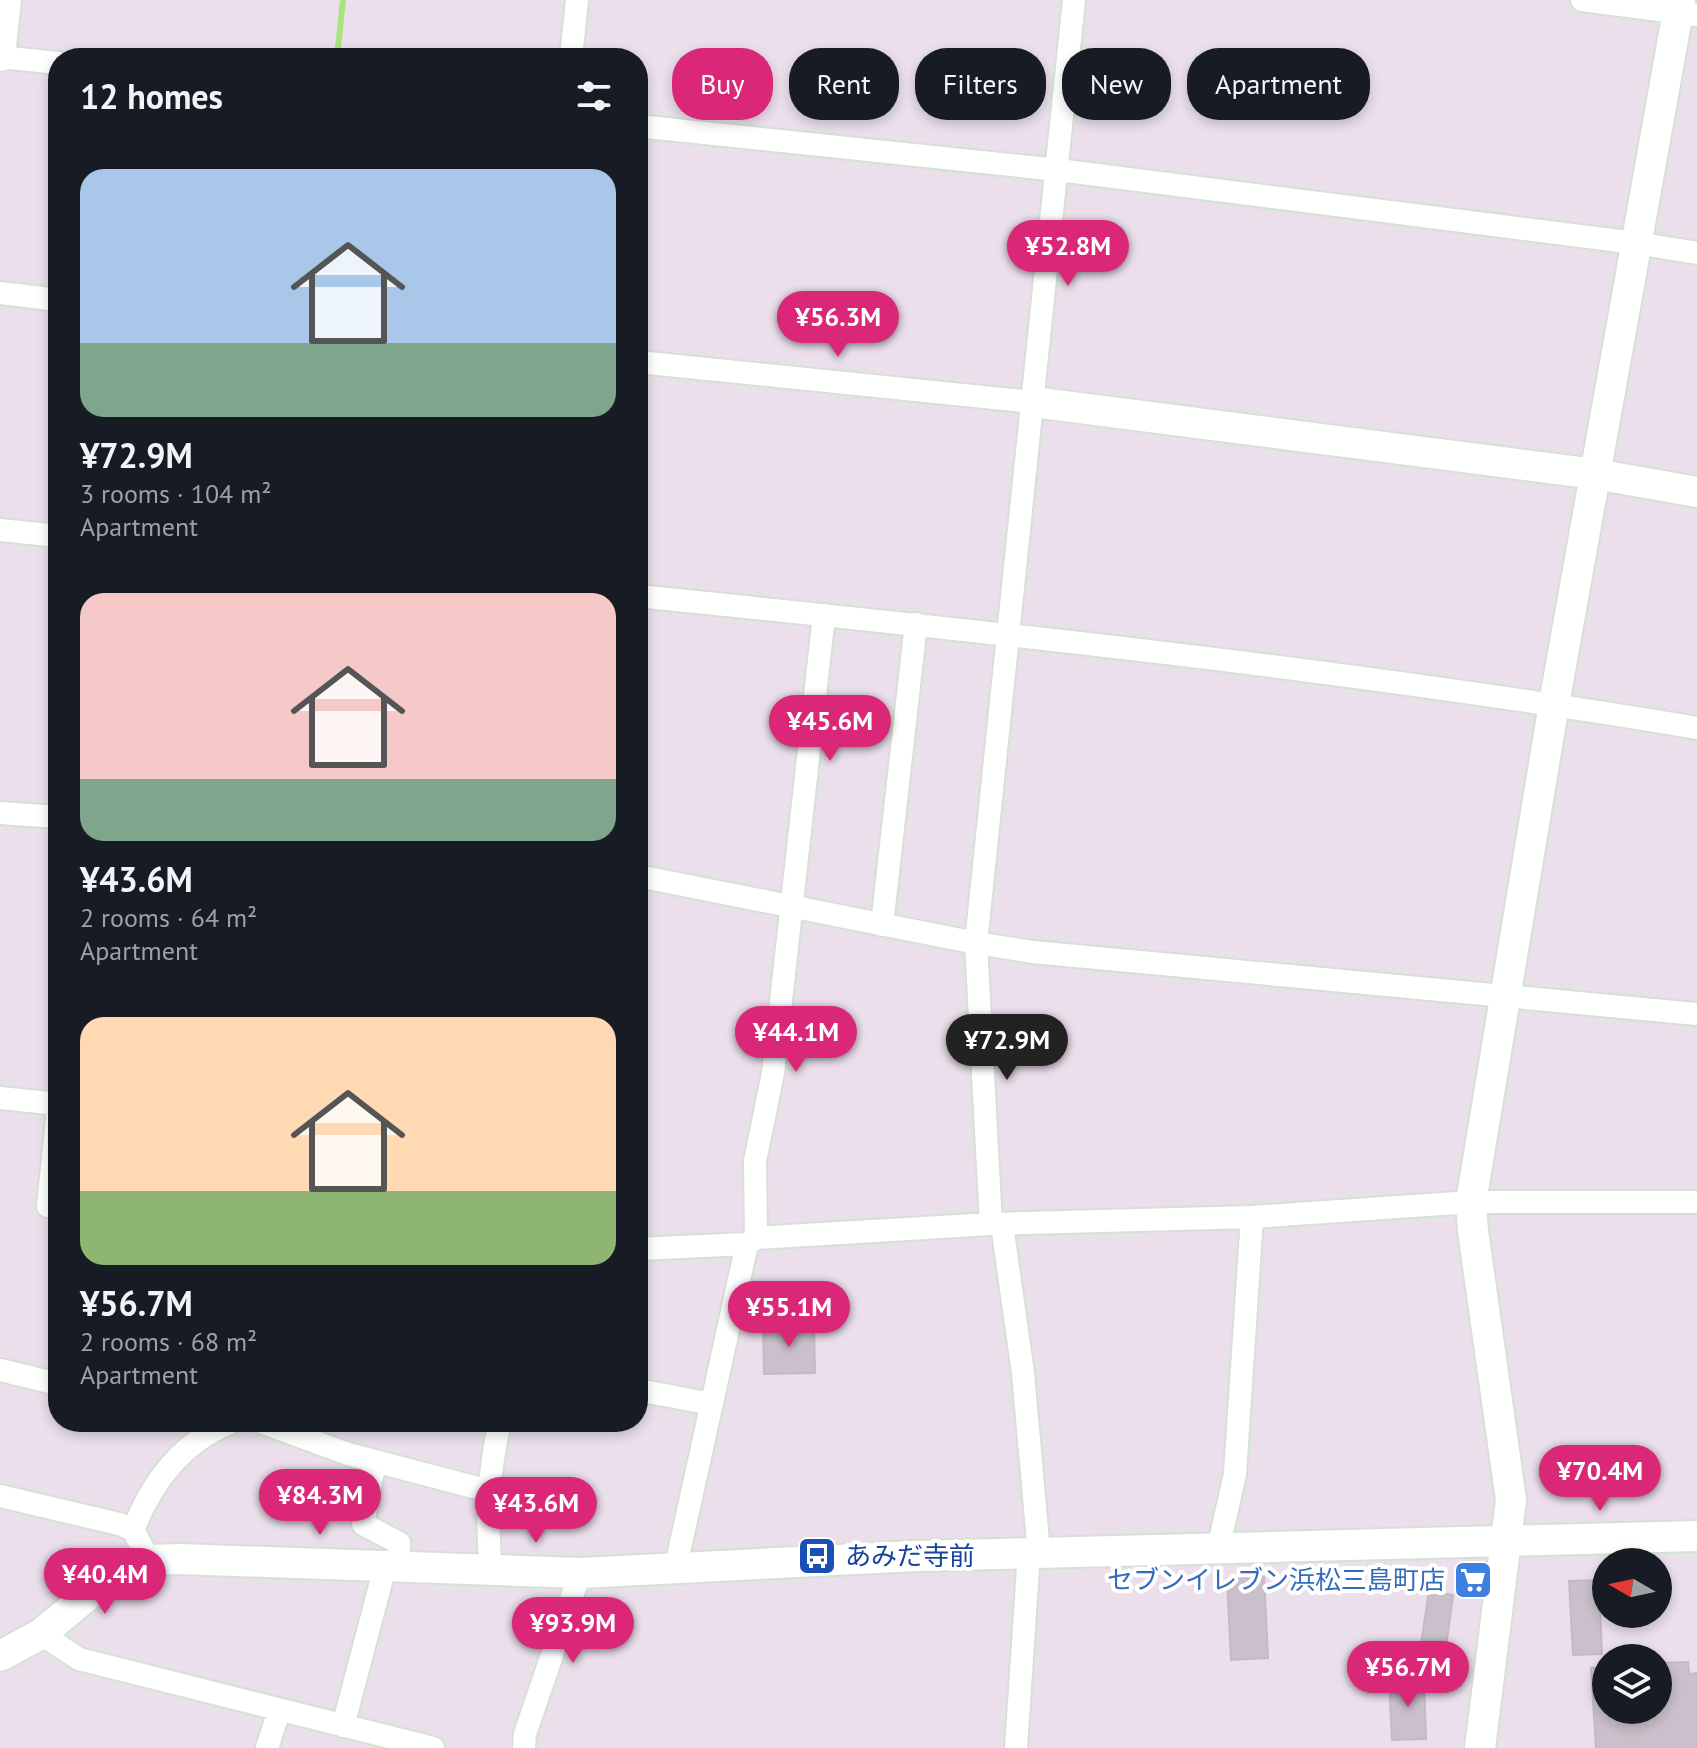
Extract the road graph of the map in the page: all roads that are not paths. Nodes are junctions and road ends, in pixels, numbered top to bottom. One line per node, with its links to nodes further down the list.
1 (6, 0): 7 (street)
2 (577, 0): 6 (street)
3 (1074, 0): 10 (street)
4 (1582, 0): 5 (street)
5 (1685, 9): 11 (street)
6 (572, 48)
7 (0, 56): 8 (street)
8 (48, 62)
9 (648, 127): 10 (street)
10 (1058, 170): 11 (street); 16 (street)
11 (1636, 243): 12 (street); 17 (street)
12 (1697, 253)
13 (0, 293): 14 (street)
14 (48, 299)
15 (648, 363): 16 (street)
16 (1033, 402): 17 (street); 24 (street)
17 (1595, 474): 18 (street); 25 (street)
18 (1697, 492)
19 (0, 530): 20 (street)
20 (48, 535)
21 (648, 597): 22 (street)
22 (824, 615): 23 (street); 30 (street)
23 (916, 624): 24 (street); 31 (street)
24 (1008, 633): 25 (street); 32 (street)
25 (1554, 704): 26 (street); 33 (street)
26 (1697, 728)
27 (0, 813): 28 (street)
28 (48, 816)
29 (648, 878): 30 (street)
30 (791, 907): 31 (street); 41 (street)
31 (882, 925): 32 (street)
32 (976, 943): 33 (street); 40 (street)
33 (1506, 996): 34 (street); 37 (street)
34 (1697, 1014)
35 (0, 1098): 36 (street)
36 (48, 1105)
37 (1471, 1202): 38 (street); 39 (street); 55 (street)
38 (1697, 1202)
39 (1252, 1217): 40 (street); 56 (street)
40 (997, 1224): 41 (street); 57 (street)
41 (752, 1241): 42 (street); 46 (street)
42 (648, 1248)
43 (0, 1370): 44 (street)
44 (48, 1382)
45 (648, 1392): 46 (street)
46 (712, 1404): 60 (street)
47 (205, 1432): 53 (street)
48 (288, 1432): 50 (street)
49 (498, 1432): 51 (street)
50 (375, 1461): 51 (street); 59 (street)
51 (489, 1491): 61 (street)
52 (0, 1496): 53 (street)
53 (133, 1530): 58 (street)
54 (1697, 1536): 55 (street)
55 (1505, 1543): 56 (street); 72 (street)
56 (1218, 1549): 57 (street)
57 (1034, 1553): 60 (street); 71 (street)
58 (149, 1560): 59 (street); 63 (street)
59 (392, 1567): 61 (street); 66 (street)
60 (675, 1570): 62 (street)
61 (491, 1571): 62 (street)
62 (580, 1573): 70 (street)
63 (41, 1634): 64 (street); 65 (street)
64 (0, 1656)
65 (279, 1711): 66 (street); 68 (street)
66 (343, 1726): 67 (street)
67 (392, 1743): 69 (street)
68 (267, 1748)
69 (433, 1748)
70 (524, 1748)
71 (1016, 1748)
72 (1480, 1748)

